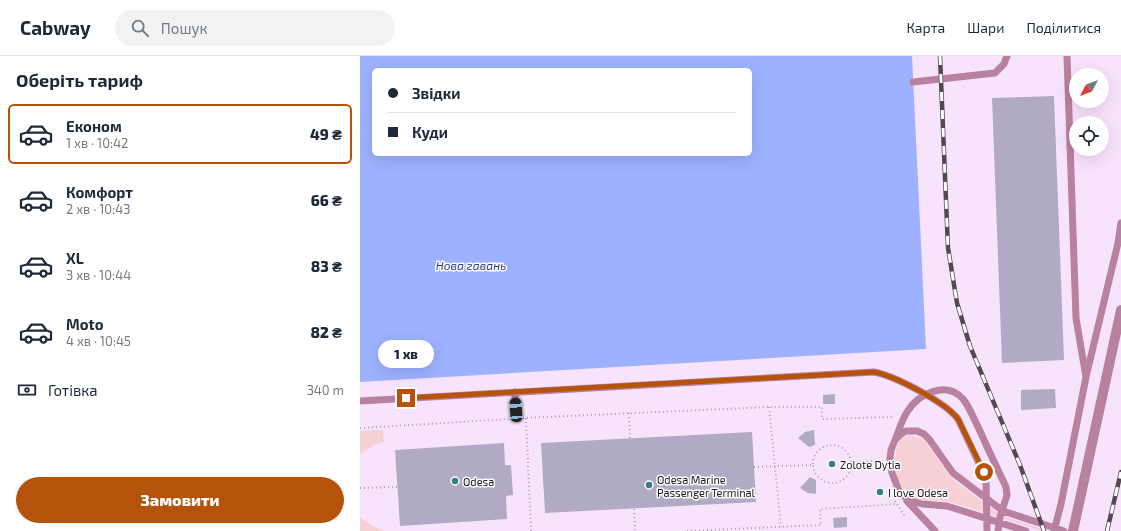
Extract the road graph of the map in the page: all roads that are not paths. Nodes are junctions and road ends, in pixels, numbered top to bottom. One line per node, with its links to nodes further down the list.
1 (1007, 56): 3 (lane)
2 (1067, 56): 6 (lane)
3 (913, 82)
4 (1121, 223): 6 (lane)
5 (1121, 310): 18 (street)
6 (1086, 377): 16 (lane)
7 (515, 392): 8 (lane); 9 (lane); 13 (lane)
8 (360, 401)
9 (516, 410)
10 (894, 440): 11 (lane); 14 (lane); 17 (lane)
11 (904, 498): 12 (lane); 15 (lane)
12 (935, 531)
13 (987, 531)
14 (998, 531)
15 (1026, 531)
16 (1054, 531)
17 (1064, 531)
18 (1073, 531)

